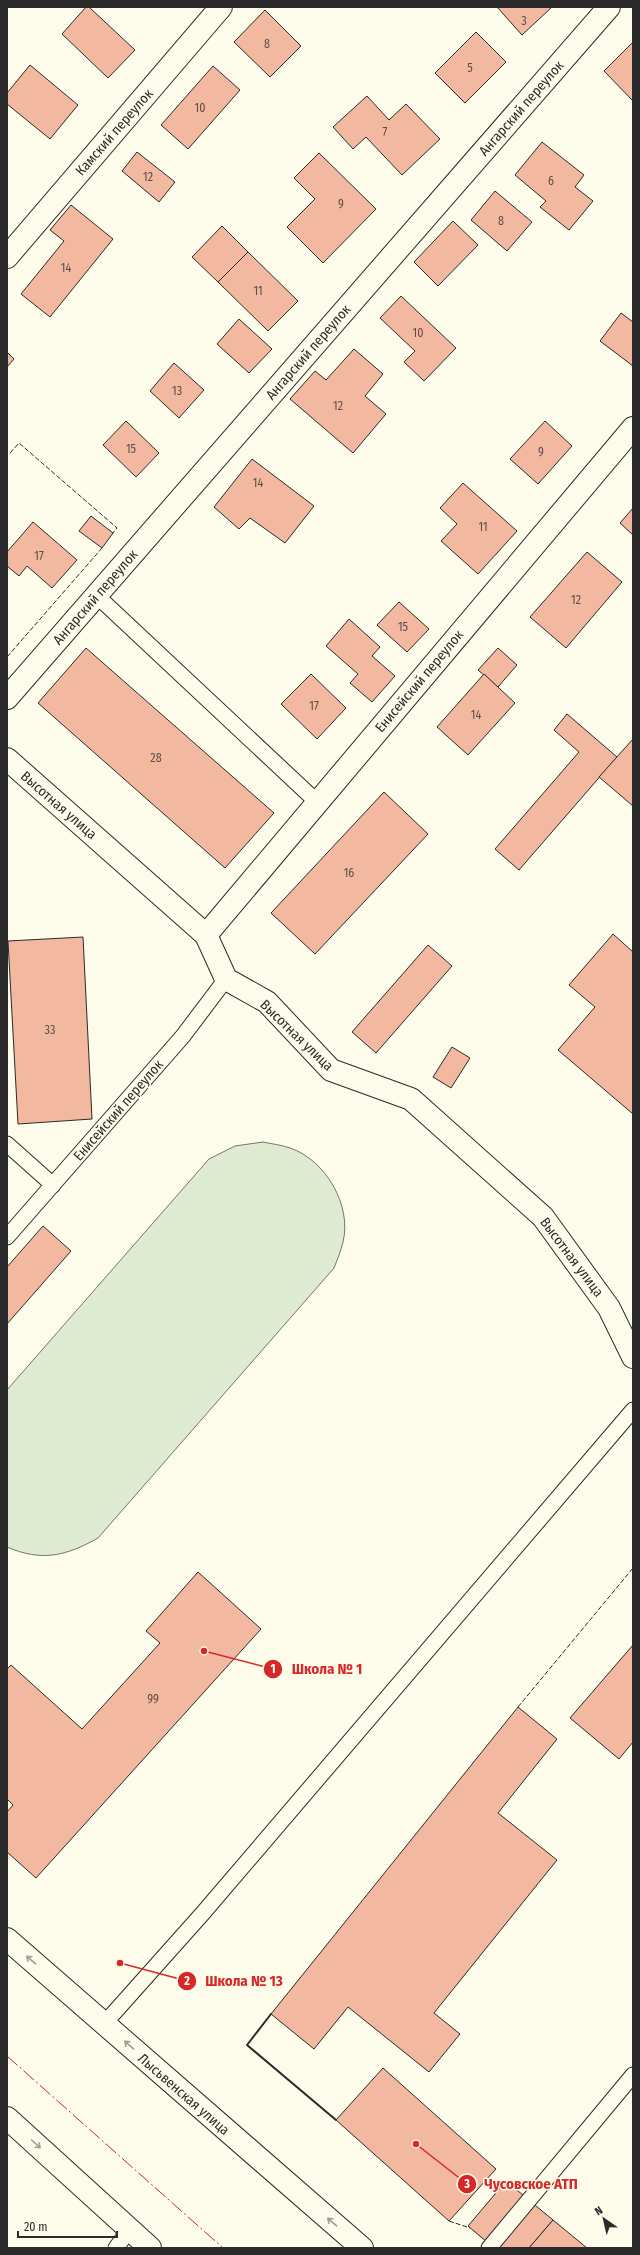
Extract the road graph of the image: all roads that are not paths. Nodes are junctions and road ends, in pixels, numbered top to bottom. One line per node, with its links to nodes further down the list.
1 (221, 7): 3 (street, Камский переулок)
2 (609, 7): 5 (street, Ангарский переулок)
3 (7, 257)
4 (633, 428): 8 (street, Енисейский переулок)
5 (96, 595): 6 (street, Ангарский переулок); 8 (lane)
6 (7, 698)
7 (7, 759): 9 (street, Высотная улица)
8 (317, 802): 9 (street, Енисейский переулок)
9 (206, 935): 10 (street, Высотная улица)
10 (226, 979): 12 (lane, Енисейский переулок); 14 (street, Высотная улица)
11 (7, 1144): 12 (lane)
12 (52, 1185): 13 (lane, Енисейский переулок)
13 (7, 1237)
14 (633, 1357)
15 (633, 1410): 17 (lane)
16 (7, 1939): 17 (street, Лысьвенская улица, one-way to 16)
17 (104, 2024): 23 (street, Лысьвенская улица, one-way to 17)
18 (633, 2075): 24 (lane)
19 (7, 2118): 20 (street, one-way to 20)
20 (129, 2230): 21 (lane); 22 (street)
21 (116, 2248)
22 (150, 2248)
23 (362, 2248)
24 (489, 2248)

